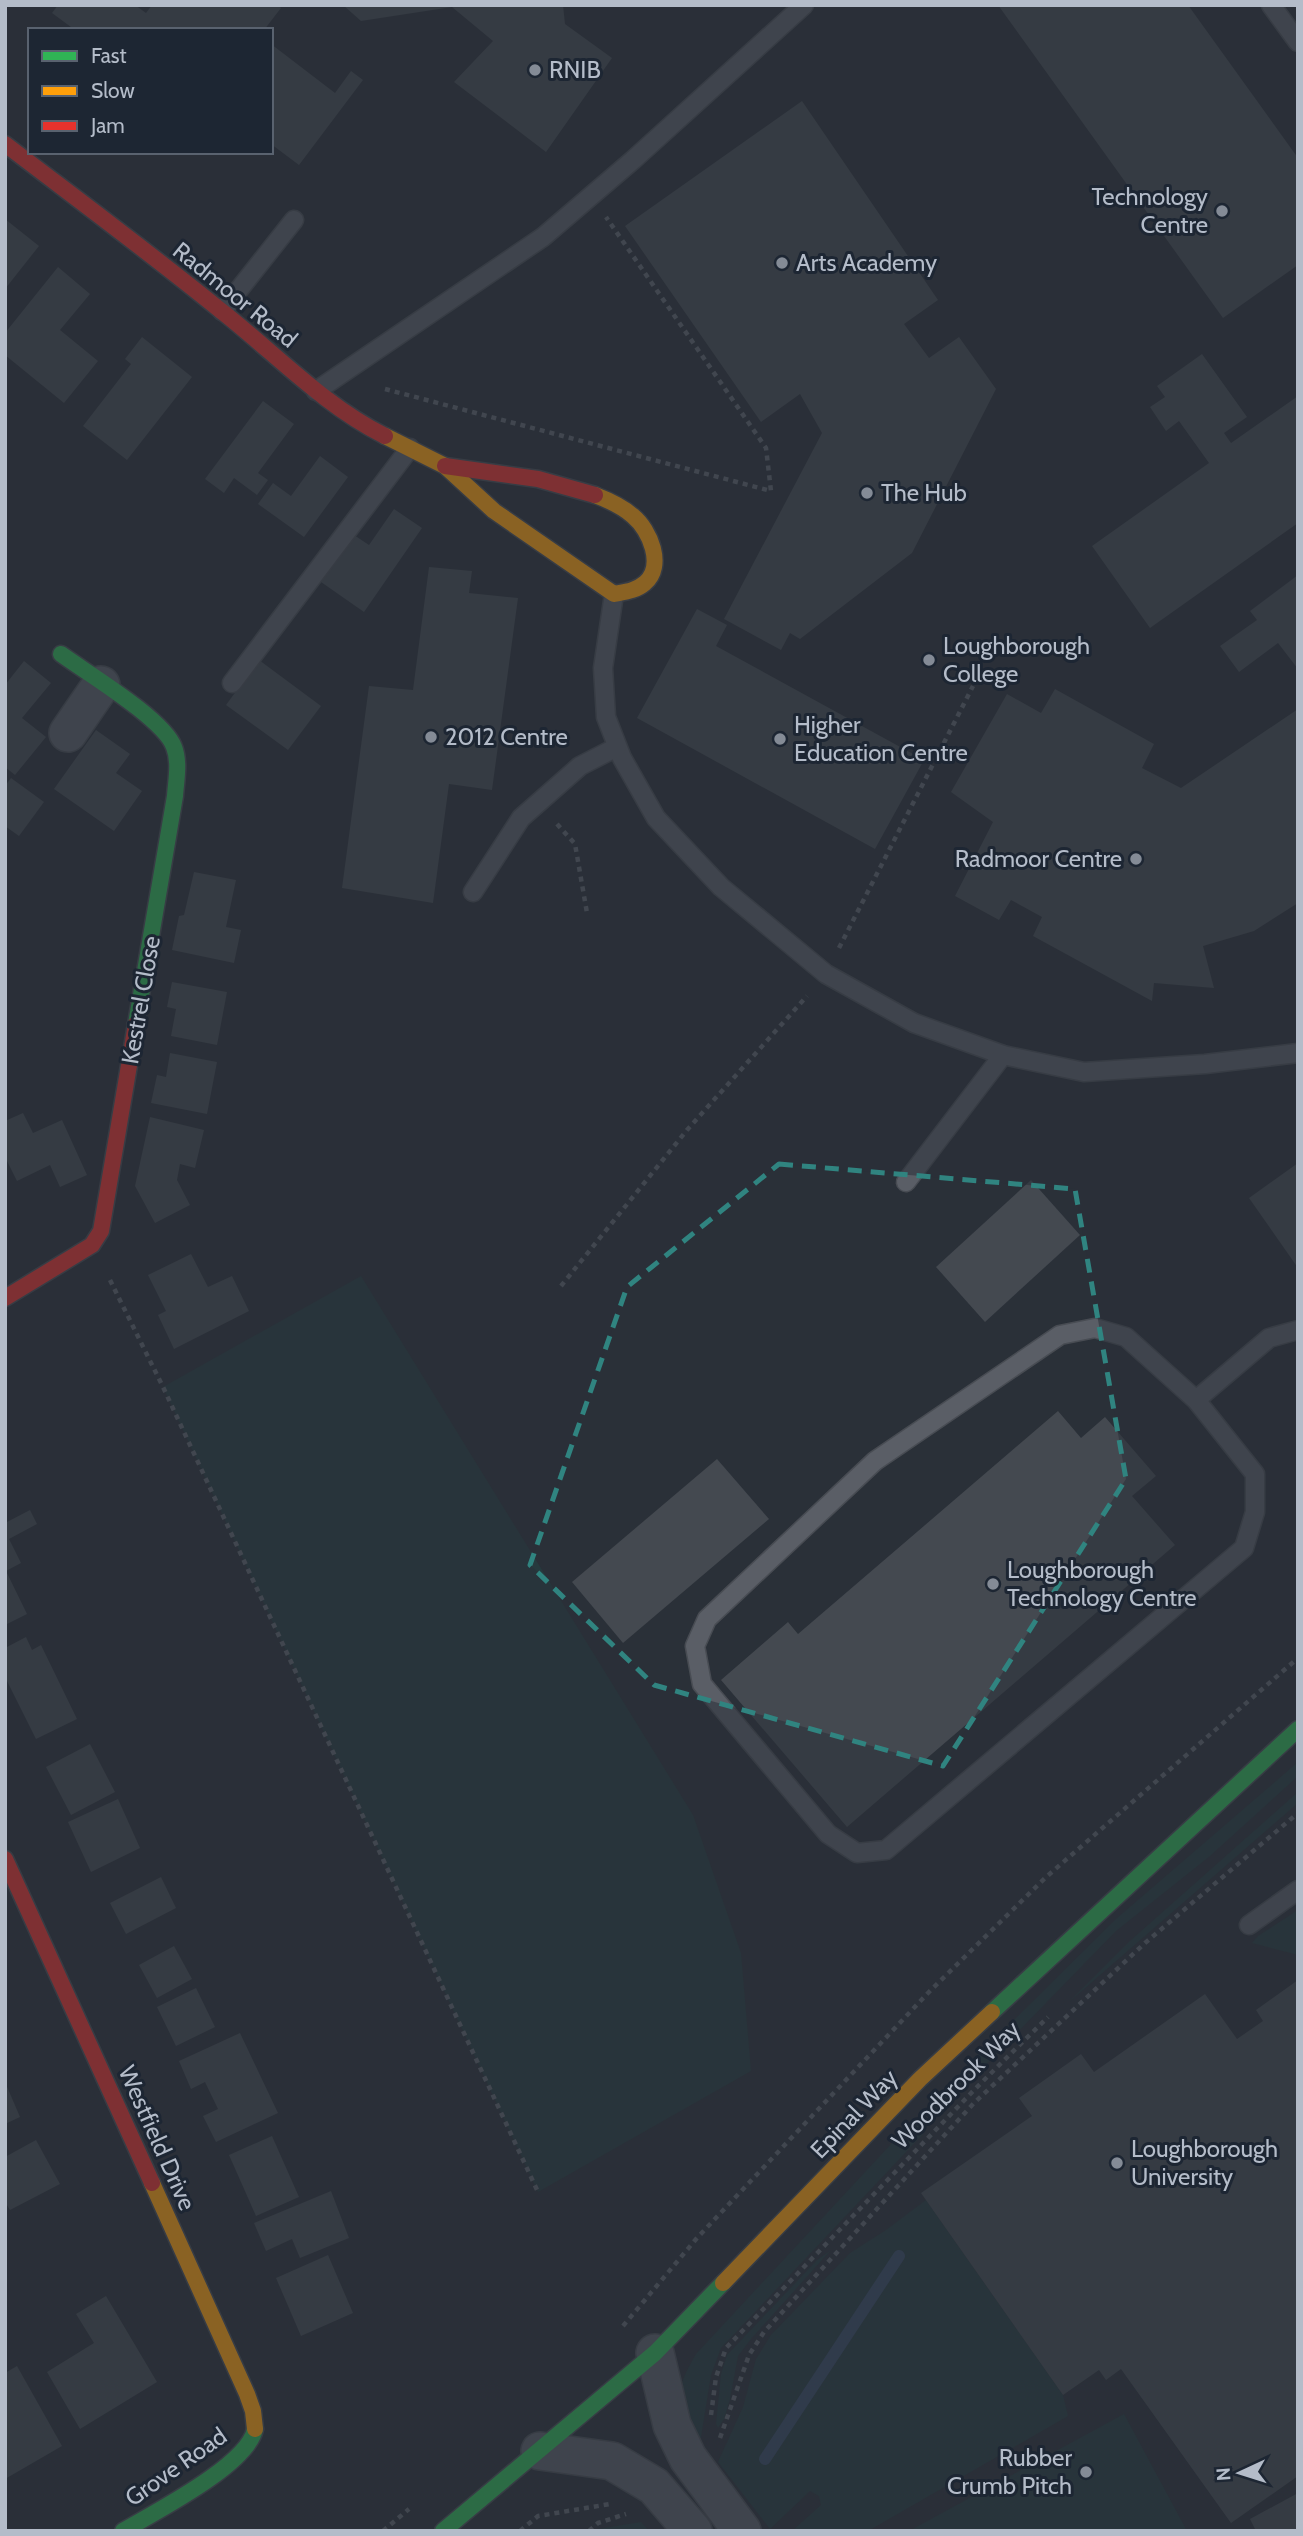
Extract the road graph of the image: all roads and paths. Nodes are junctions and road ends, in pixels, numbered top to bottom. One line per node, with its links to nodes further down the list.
1 (804, 5): 8 (lane)
2 (1271, 5): 3 (lane)
3 (1298, 42)
4 (5, 144): 7 (street, Radmoor Road)
5 (605, 215): 8 (path)
6 (294, 220): 7 (lane)
7 (222, 311): 9 (street, Radmoor Road)
8 (345, 372): 9 (lane)
9 (316, 391): 10 (street, Radmoor Road)
10 (410, 449): 11 (street, Radmoor Road); 14 (lane)
11 (445, 466): 12 (street, Radmoor Road); 12 (street, Radmoor Road)
12 (614, 594): 18 (lane)
13 (61, 654): 15 (street, Kestrel Close)
14 (232, 683)
15 (101, 685): 17 (street); 26 (street, Kestrel Close)
16 (973, 686): 22 (path)
17 (68, 733)
18 (617, 747): 19 (lane); 22 (lane)
19 (537, 804): 20 (lane); 21 (path)
20 (473, 892)
21 (587, 913)
22 (826, 974): 24 (lane); 27 (path)
23 (1298, 1053): 24 (lane)
24 (1003, 1055): 25 (lane)
25 (906, 1182)
26 (92, 1245): 28 (street); 38 (path)
27 (561, 1286)
28 (5, 1298)
29 (1298, 1330): 30 (lane)
30 (1196, 1400): 30 (lane)
31 (1298, 1658): 39 (path)
32 (1298, 1729): 40 (street, Epinal Way)
33 (1298, 1813): 43 (path)
34 (5, 1859): 42 (street, Westfield Drive)
35 (1298, 1890): 36 (lane)
36 (1249, 1925)
37 (1052, 2014): 41 (path, Woodbrook Way)
38 (538, 2192)
39 (619, 2330)
40 (655, 2353): 44 (street, Epinal Way); 52 (street)
41 (710, 2425)
42 (253, 2439): 47 (street, Grove Road)
43 (719, 2440)
44 (540, 2451): 49 (street, Epinal Way); 51 (street)
45 (622, 2502): 50 (path)
46 (414, 2505): 48 (path)
47 (124, 2531)
48 (383, 2531)
49 (443, 2531)
50 (520, 2531)
51 (693, 2531)
52 (742, 2531)

